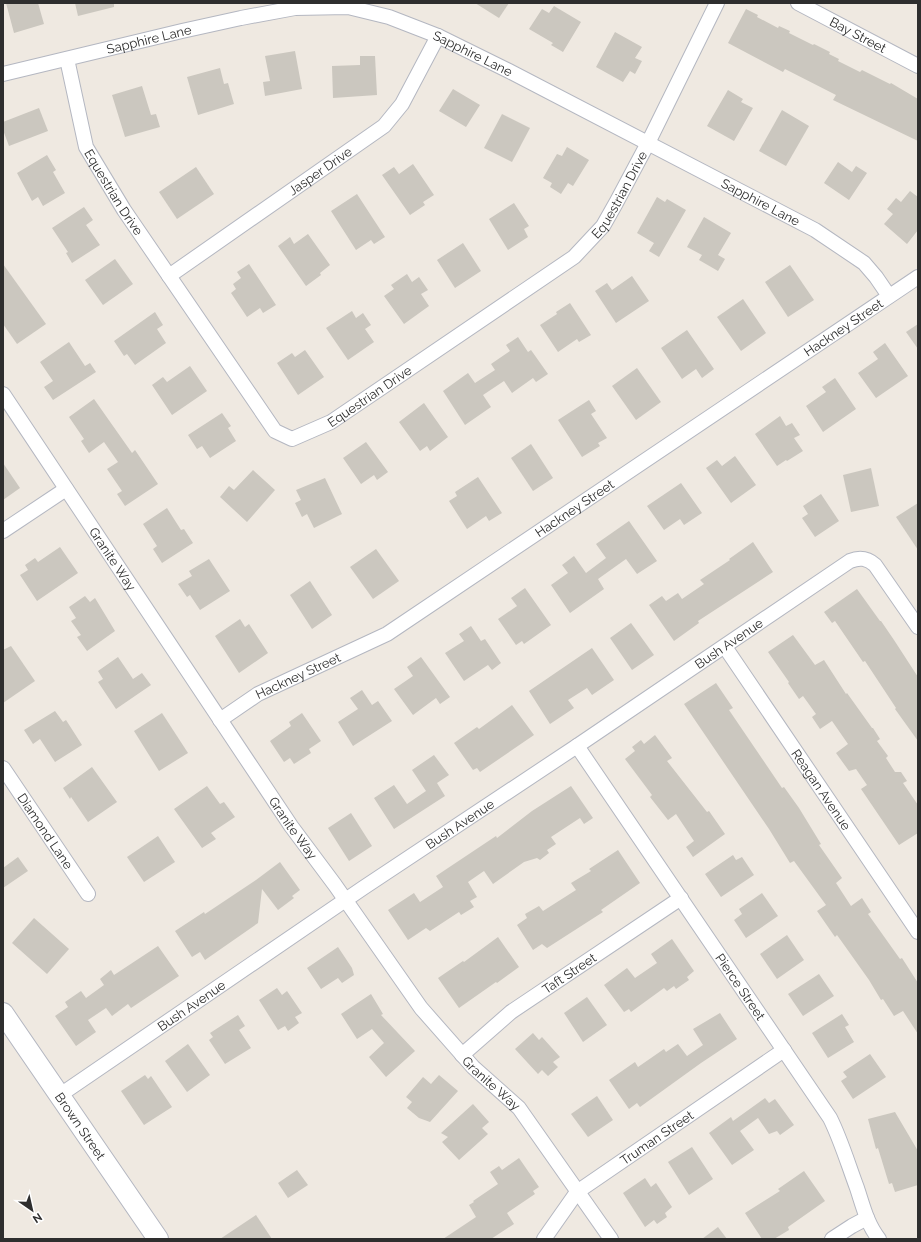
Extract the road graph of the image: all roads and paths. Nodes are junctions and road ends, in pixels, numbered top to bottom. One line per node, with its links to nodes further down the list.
1 (717, 3): 7 (street, Equestrian Drive)
2 (798, 3): 5 (street, Bay Street)
3 (438, 36): 4 (street, Sapphire Lane); 7 (street, Sapphire Lane); 8 (street, Jasper Drive)
4 (67, 59): 6 (street, Sapphire Lane); 8 (street, Equestrian Drive)
5 (918, 66)
6 (3, 74)
7 (648, 143): 8 (street, Equestrian Drive); 10 (street, Sapphire Lane)
8 (169, 276)
9 (918, 277): 10 (street, Hackney Street)
10 (889, 296): 16 (street, Hackney Street)
11 (3, 394): 12 (street, Granite Way)
12 (66, 489): 13 (street); 16 (street, Granite Way)
13 (3, 531)
14 (918, 627): 15 (street, Bush Avenue)
15 (725, 647): 17 (street, Bush Avenue); 22 (street, Reagan Avenue)
16 (220, 720): 21 (street, Granite Way)
17 (577, 746): 20 (street, Pierce Street); 21 (street, Bush Avenue)
18 (3, 768): 19 (street, Diamond Lane)
19 (88, 894)
20 (681, 898): 24 (street, Pierce Street); 25 (street, Taft Street)
21 (345, 901): 25 (street, Granite Way); 26 (street, Bush Avenue)
22 (918, 932)
23 (3, 1013): 26 (main road, Brown Street)
24 (784, 1050): 27 (street, Truman Street); 28 (street, Pierce Street)
25 (462, 1055): 27 (street, Granite Way)
26 (60, 1095): 29 (main road, Brown Street)
27 (577, 1192): 30 (street, Truman Street); 31 (street, Granite Way)
28 (867, 1218): 32 (street); 33 (street, Pierce Street)
29 (158, 1239)
30 (544, 1239)
31 (611, 1239)
32 (832, 1239)
33 (879, 1239)

